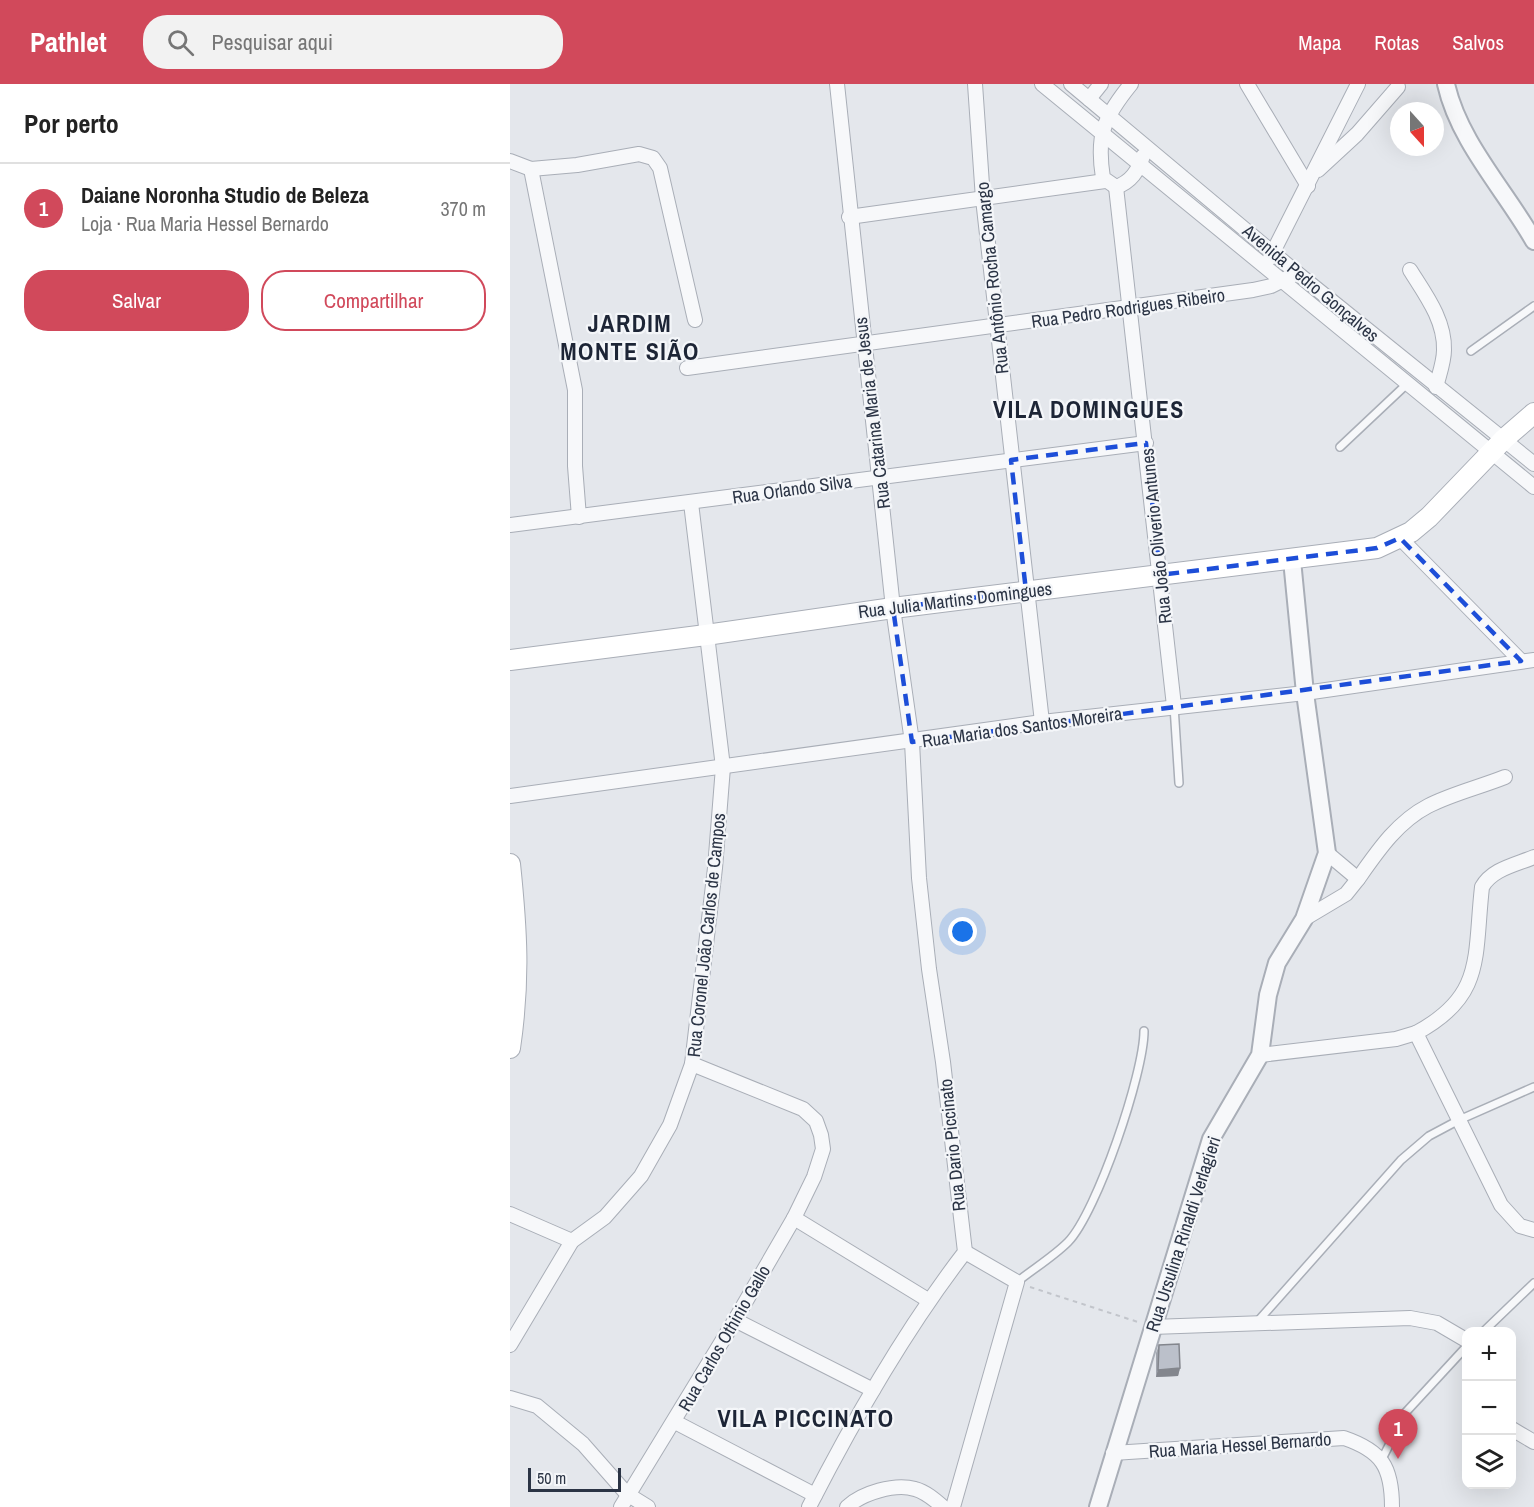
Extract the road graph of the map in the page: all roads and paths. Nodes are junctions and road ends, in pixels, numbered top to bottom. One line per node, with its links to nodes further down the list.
1 (837, 84): 22 (street, Rua Catarina Maria de Jesus)
2 (975, 84): 21 (street, Rua Antônio Rocha Camargo)
3 (1042, 84): 13 (street, Avenida Pedro Gonçalves)
4 (1071, 84): 11 (street, Avenida Pedro Gonçalves)
5 (1101, 84): 11 (street)
6 (1131, 84): 12 (street)
7 (1247, 84): 20 (street)
8 (1358, 84): 18 (street)
9 (1446, 84): 23 (street)
10 (1398, 87): 18 (street)
11 (1089, 99): 12 (street, Avenida Pedro Gonçalves)
12 (1107, 115): 13 (street); 14 (street, Avenida Pedro Gonçalves)
13 (1100, 134): 16 (street, Avenida Pedro Gonçalves); 19 (street, Rua João Oliverio Antunes)
14 (1146, 146): 16 (street); 24 (street, Avenida Pedro Gonçalves)
15 (510, 161): 17 (street)
16 (1140, 164): 19 (street); 25 (street, Avenida Pedro Gonçalves)
17 (531, 169): 31 (street); 47 (street)
18 (1315, 172): 20 (street)
19 (1110, 184): 21 (street); 30 (street, Rua João Oliverio Antunes)
20 (1308, 186): 24 (street)
21 (983, 199): 22 (street); 32 (street, Rua Antônio Rocha Camargo)
22 (849, 217): 33 (street, Rua Catarina Maria de Jesus)
23 (1533, 238)
24 (1274, 252): 25 (street); 27 (street, Avenida Pedro Gonçalves)
25 (1266, 265): 28 (street, Avenida Pedro Gonçalves)
26 (1410, 270): 37 (street)
27 (1297, 273): 28 (street, Rua Pedro Rodrigues Ribeiro); 37 (street, Avenida Pedro Gonçalves)
28 (1283, 281): 30 (street, Rua Pedro Rodrigues Ribeiro); 36 (street, Avenida Pedro Gonçalves)
29 (1534, 306): 34 (lane)
30 (1131, 309): 32 (street, Rua Pedro Rodrigues Ribeiro); 39 (street, Rua João Oliverio Antunes)
31 (695, 320)
32 (996, 327): 33 (street, Rua Pedro Rodrigues Ribeiro); 42 (street, Rua Antônio Rocha Camargo)
33 (864, 345): 35 (street, Rua Pedro Rodrigues Ribeiro); 44 (street, Rua Catarina Maria de Jesus)
34 (1471, 351)
35 (687, 368)
36 (1408, 383): 40 (street, Avenida Pedro Gonçalves); 41 (lane)
37 (1436, 387): 40 (street, Avenida Pedro Gonçalves)
38 (1534, 413): 40 (main road, Rua Julia Martins Domingues)
39 (1146, 443): 42 (street, Rua Orlando Silva); 51 (street, Rua João Oliverio Antunes)
40 (1498, 446): 43 (street, Avenida Pedro Gonçalves); 45 (street, Avenida Pedro Gonçalves); 49 (main road, Rua Julia Martins Domingues)
41 (1340, 447)
42 (1011, 460): 44 (street, Rua Orlando Silva); 52 (street, Rua Antônio Rocha Camargo)
43 (1534, 464)
44 (880, 476): 46 (street, Rua Orlando Silva); 53 (street, Rua Catarina Maria de Jesus)
45 (1534, 487)
46 (691, 503): 47 (street, Rua Orlando Silva); 54 (street, Rua Coronel João Carlos de Campos)
47 (579, 517): 48 (street, Rua Orlando Silva)
48 (510, 525)
49 (1400, 538): 50 (main road, Rua Julia Martins Domingues); 56 (street)
50 (1292, 560): 51 (main road, Rua Julia Martins Domingues); 57 (street, Rua Ursulina Rinaldi Verlagieri)
51 (1160, 575): 52 (main road, Rua Julia Martins Domingues); 58 (street, Rua João Oliverio Antunes)
52 (1026, 591): 53 (main road, Rua Julia Martins Domingues); 59 (street, Rua Antônio Rocha Camargo)
53 (893, 608): 54 (main road, Rua Julia Martins Domingues); 60 (street, Rua Catarina Maria de Jesus)
54 (706, 635): 55 (main road, Rua Julia Martins Domingues); 61 (street, Rua Coronel João Carlos de Campos)
55 (510, 660)
56 (1528, 661): 57 (street, Rua Maria dos Santos Moreira)
57 (1305, 693): 58 (street, Rua Maria dos Santos Moreira); 65 (street, Rua Ursulina Rinaldi Verlagieri)
58 (1174, 706): 59 (street, Rua Maria dos Santos Moreira); 63 (lane)
59 (1042, 722): 60 (street, Rua Maria dos Santos Moreira)
60 (912, 742): 61 (street, Rua Maria dos Santos Moreira); 81 (street, Rua Dario Piccinato)
61 (723, 767): 64 (street, Rua Maria dos Santos Moreira); 74 (street, Rua Coronel João Carlos de Campos)
62 (1506, 777): 68 (street)
63 (1179, 783)
64 (510, 795)
65 (1327, 853): 68 (street); 69 (street, Rua Ursulina Rinaldi Verlagieri)
66 (1534, 857): 71 (street)
67 (510, 870): 72 (main road)
68 (1359, 879): 69 (street)
69 (1304, 919): 73 (street, Rua Ursulina Rinaldi Verlagieri)
70 (1144, 1031): 82 (lane)
71 (1416, 1033): 73 (street); 76 (street)
72 (510, 1047)
73 (1260, 1055): 87 (street, Rua Ursulina Rinaldi Verlagieri)
74 (692, 1064): 78 (street, Rua Carlos Othinio Gallo); 80 (street, Rua Coronel João Carlos de Campos)
75 (1534, 1087): 76 (lane)
76 (1459, 1120): 79 (street); 86 (lane)
77 (510, 1214): 80 (street)
78 (794, 1218): 84 (street); 85 (street, Rua Carlos Othinio Gallo)
79 (1534, 1230)
80 (572, 1241): 90 (street, Rua Coronel João Carlos de Campos)
81 (965, 1252): 82 (street); 84 (street)
82 (1017, 1282): 87 (path); 105 (street)
83 (1534, 1283): 88 (lane)
84 (928, 1300): 92 (street)
85 (735, 1320): 92 (street); 94 (street, Rua Carlos Othinio Gallo)
86 (1258, 1321): 87 (street); 89 (street)
87 (1152, 1327): 97 (street, Rua Ursulina Rinaldi Verlagieri)
88 (1488, 1327)
89 (1462, 1338)
90 (510, 1345)
91 (1462, 1352): 98 (lane)
92 (873, 1390): 100 (street)
93 (510, 1398): 99 (street)
94 (675, 1422): 99 (street, Rua Carlos Othinio Gallo); 100 (street)
95 (1516, 1431): 96 (street)
96 (1532, 1439)
97 (1113, 1453): 98 (street, Rua Maria Hessel Bernardo); 106 (street, Rua Ursulina Rinaldi Verlagieri)
98 (1382, 1459): 107 (street)
99 (627, 1494): 101 (street, Rua Carlos Othinio Gallo); 102 (street)
100 (813, 1503)
101 (621, 1507)
102 (648, 1507)
103 (847, 1507): 104 (street)
104 (943, 1507)
105 (953, 1507)
106 (1098, 1507)
107 (1392, 1507)

